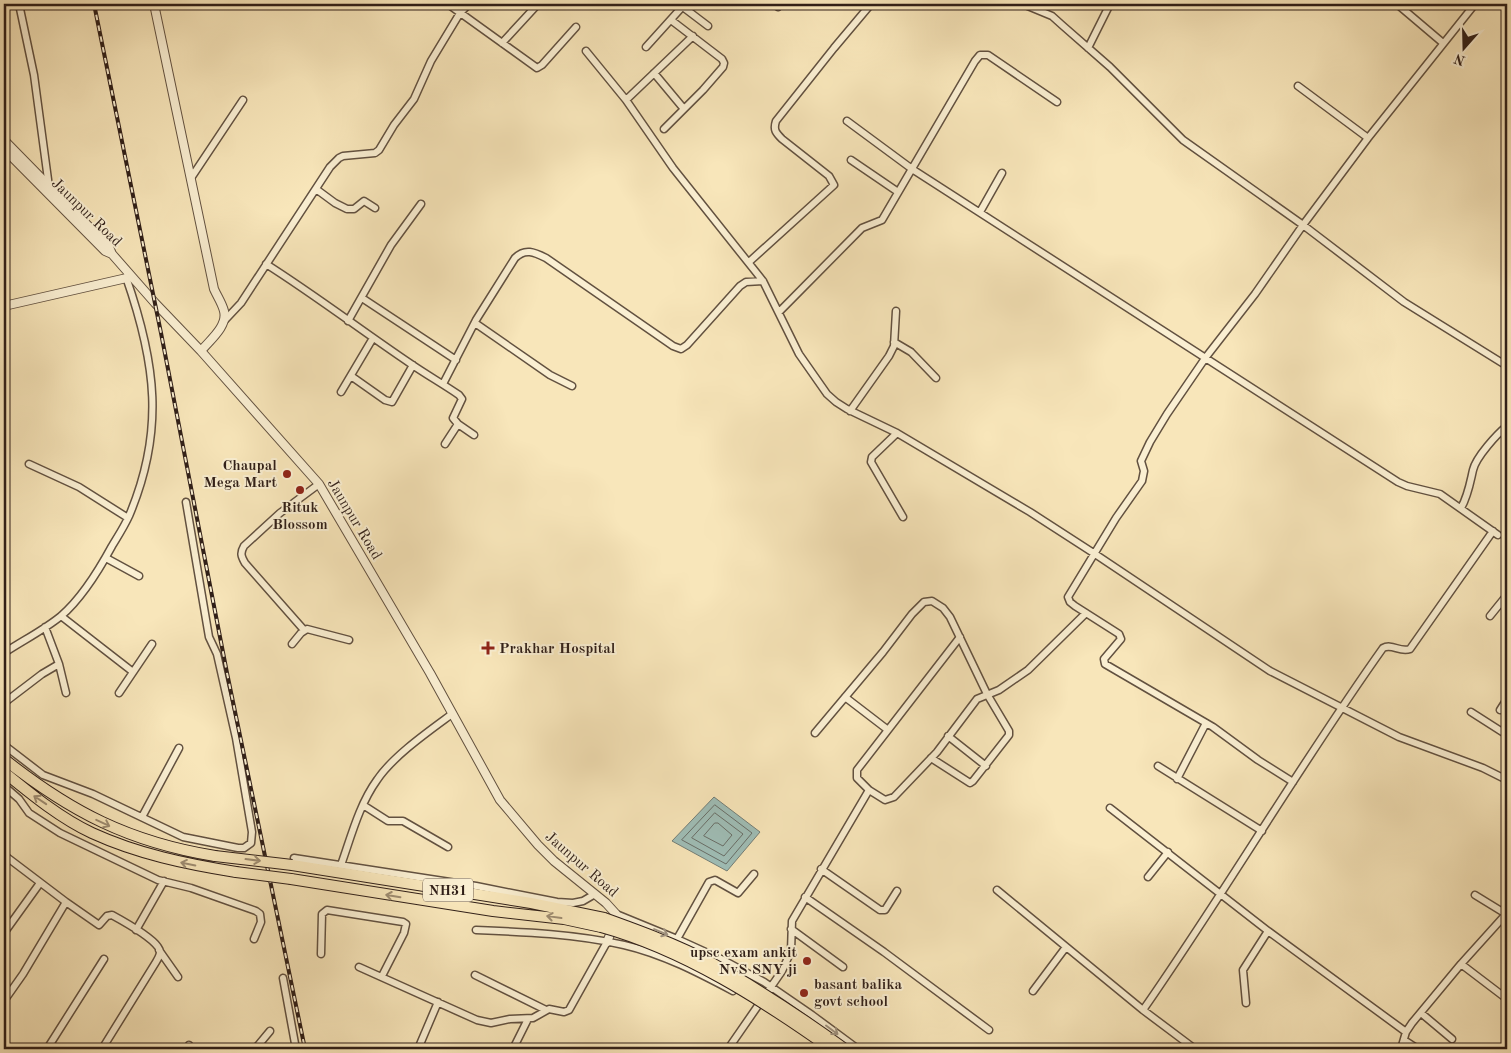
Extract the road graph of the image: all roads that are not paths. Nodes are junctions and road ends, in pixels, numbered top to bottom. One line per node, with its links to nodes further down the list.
1 (18, 4): 37 (street)
2 (154, 4): 36 (street)
3 (448, 4): 12 (street)
4 (469, 4): 12 (street)
5 (538, 4): 17 (street)
6 (871, 4): 46 (street)
7 (1023, 4): 20 (street)
8 (1110, 4): 20 (street)
9 (1397, 4): 18 (street)
10 (1476, 4): 18 (street)
11 (681, 5): 13 (street); 14 (street)
12 (460, 13): 17 (street); 38 (street)
13 (671, 20): 16 (street); 19 (street)
14 (708, 26)
15 (576, 28): 17 (street)
16 (692, 36): 22 (street); 27 (street)
17 (502, 43)
18 (1443, 43): 30 (street)
19 (646, 47)
20 (1088, 48): 44 (street)
21 (586, 51): 25 (street)
22 (654, 74): 25 (street); 27 (street)
23 (1298, 86): 30 (street)
24 (243, 100): 36 (street)
25 (626, 100): 46 (street)
26 (1057, 102): 34 (street)
27 (684, 109): 29 (street)
28 (847, 121): 34 (street)
29 (664, 129)
30 (1368, 138): 44 (street)
31 (4, 140): 37 (street)
32 (4, 149): 40 (street, Jaunpur Road)
33 (851, 160): 39 (street)
34 (912, 169): 39 (street); 43 (street)
35 (1002, 173): 43 (street)
36 (192, 178): 54 (street)
37 (49, 185): 40 (street); 45 (street)
38 (316, 188): 42 (street); 47 (street)
39 (898, 192): 53 (street)
40 (50, 195): 45 (street, Jaunpur Road)
41 (421, 204): 50 (street)
42 (375, 208)
43 (980, 212): 60 (street)
44 (1303, 226): 60 (street); 63 (street)
45 (112, 254): 48 (street, Jaunpur Road)
46 (749, 262): 49 (street)
47 (266, 264): 54 (street); 55 (street)
48 (128, 277): 51 (street); 59 (street, Jaunpur Road); 80 (street)
49 (763, 281): 53 (street); 56 (street)
50 (362, 298): 55 (street); 61 (street)
51 (4, 306)
52 (896, 311): 58 (street)
53 (779, 312): 69 (street)
54 (225, 320): 59 (street)
55 (348, 321): 57 (street)
56 (475, 323): 61 (street); 67 (street)
57 (373, 338): 62 (street); 64 (street)
58 (894, 342): 65 (street); 69 (street)
59 (201, 351): 76 (street, Jaunpur Road)
60 (1206, 357): 78 (street); 81 (street)
61 (456, 360): 66 (street)
62 (413, 365): 64 (street); 66 (street)
63 (1507, 366)
64 (351, 376): 68 (street)
65 (936, 378)
66 (443, 384): 70 (street)
67 (572, 386)
68 (341, 392)
69 (850, 411): 72 (street)
70 (458, 424): 73 (street); 74 (street)
71 (1507, 426): 78 (street)
72 (897, 433): 79 (street); 81 (street)
73 (474, 435)
74 (446, 444)
75 (29, 464): 80 (street)
76 (319, 484): 89 (street); 106 (street, Jaunpur Road)
77 (186, 502): 126 (street)
78 (1461, 508): 103 (street)
79 (902, 517)
80 (128, 518): 82 (street)
81 (1095, 554): 85 (street); 103 (street)
82 (106, 558): 83 (street); 86 (street)
83 (139, 576)
84 (1507, 595): 87 (street)
85 (1086, 613): 99 (street); 107 (street)
86 (61, 616): 88 (street); 96 (street)
87 (1490, 616)
88 (45, 627): 94 (street); 95 (street)
89 (304, 630): 91 (street); 93 (street)
90 (960, 637): 99 (street); 100 (street); 108 (street)
91 (349, 640)
92 (152, 644): 96 (street)
93 (292, 644)
94 (4, 653)
95 (59, 664): 97 (street); 102 (street)
96 (133, 672): 98 (street)
97 (66, 693)
98 (119, 693)
99 (987, 694): 111 (street); 116 (street)
100 (845, 697): 108 (street); 109 (street)
101 (1507, 699): 104 (street)
102 (4, 703)
103 (1341, 706): 120 (street); 121 (street)
104 (1500, 710)
105 (1471, 712): 110 (street)
106 (452, 714): 124 (street); 140 (street, Jaunpur Road)
107 (1206, 723): 119 (street); 121 (street)
108 (888, 730): 123 (street)
109 (815, 733)
110 (1507, 735)
111 (948, 736): 114 (street); 116 (street)
112 (4, 745): 126 (street)
113 (179, 748): 126 (street)
114 (931, 758): 116 (street); 123 (street)
115 (4, 759): 131 (highway, NH31, one-way to 131, bridge)
116 (986, 766)
117 (1158, 766): 119 (street)
118 (4, 772): 147 (highway, NH31, one-way to 118, bridge)
119 (1177, 779): 127 (street)
120 (1507, 780)
121 (1293, 782): 127 (street)
122 (4, 786): 136 (street)
123 (869, 790): 133 (street)
124 (363, 805): 128 (street); 132 (street)
125 (1110, 808): 129 (street)
126 (142, 817)
127 (1262, 831): 141 (street)
128 (448, 847)
129 (1168, 852): 135 (street); 141 (street)
130 (4, 855): 137 (street)
131 (293, 862): 132 (street); 147 (highway, NH31)
132 (341, 865): 140 (street)
133 (821, 869): 139 (street); 143 (street)
134 (754, 874): 154 (street)
135 (1148, 878)
136 (164, 881): 149 (street); 153 (street)
137 (40, 883): 144 (street); 152 (street)
138 (997, 890): 156 (street)
139 (897, 891)
140 (595, 894): 146 (street, Jaunpur Road)
141 (1222, 894): 151 (street); 175 (street)
142 (1475, 895): 145 (street)
143 (805, 897): 148 (street); 178 (street)
144 (66, 902): 149 (street); 170 (street)
145 (1507, 913): 160 (street)
146 (616, 914): 154 (street, one-way to 154); 155 (street, Jaunpur Road)
147 (603, 922): 191 (highway, NH31, bridge); 192 (highway, NH31, bridge)
148 (791, 929): 162 (street); 167 (street)
149 (136, 930): 157 (street)
150 (476, 930): 155 (street)
151 (1268, 931): 172 (street); 180 (street)
152 (4, 933)
153 (254, 939)
154 (677, 939): 167 (street)
155 (607, 942): 173 (street); 174 (street)
156 (1066, 947): 168 (street); 175 (street)
157 (159, 950): 165 (street); 184 (street)
158 (321, 954): 164 (street)
159 (104, 959): 183 (street)
160 (1461, 964): 169 (street); 176 (street)
161 (359, 966): 164 (street)
162 (844, 967)
163 (476, 975): 174 (street)
164 (382, 976): 171 (street)
165 (178, 977)
166 (283, 978): 186 (street)
167 (771, 988): 173 (street); 193 (street, one-way to 193)
168 (1033, 990)
169 (1507, 999)
170 (4, 1001)
171 (438, 1002): 177 (street); 187 (street)
172 (1246, 1003)
173 (759, 1005): 189 (street); 190 (street)
174 (546, 1010): 177 (street)
175 (1143, 1010): 194 (street)
176 (1420, 1013): 180 (street); 181 (street)
177 (528, 1019): 188 (street)
178 (989, 1030)
179 (270, 1031): 185 (street)
180 (1406, 1032): 182 (street)
181 (1452, 1039)
182 (1404, 1040): 195 (street); 196 (street)
183 (47, 1049)
184 (102, 1049)
185 (255, 1049)
186 (296, 1049)
187 (418, 1049)
188 (513, 1049)
189 (728, 1049)
190 (825, 1049)
191 (831, 1049)
192 (845, 1049)
193 (858, 1049)
194 (1195, 1049)
195 (1401, 1049)
196 (1418, 1049)

